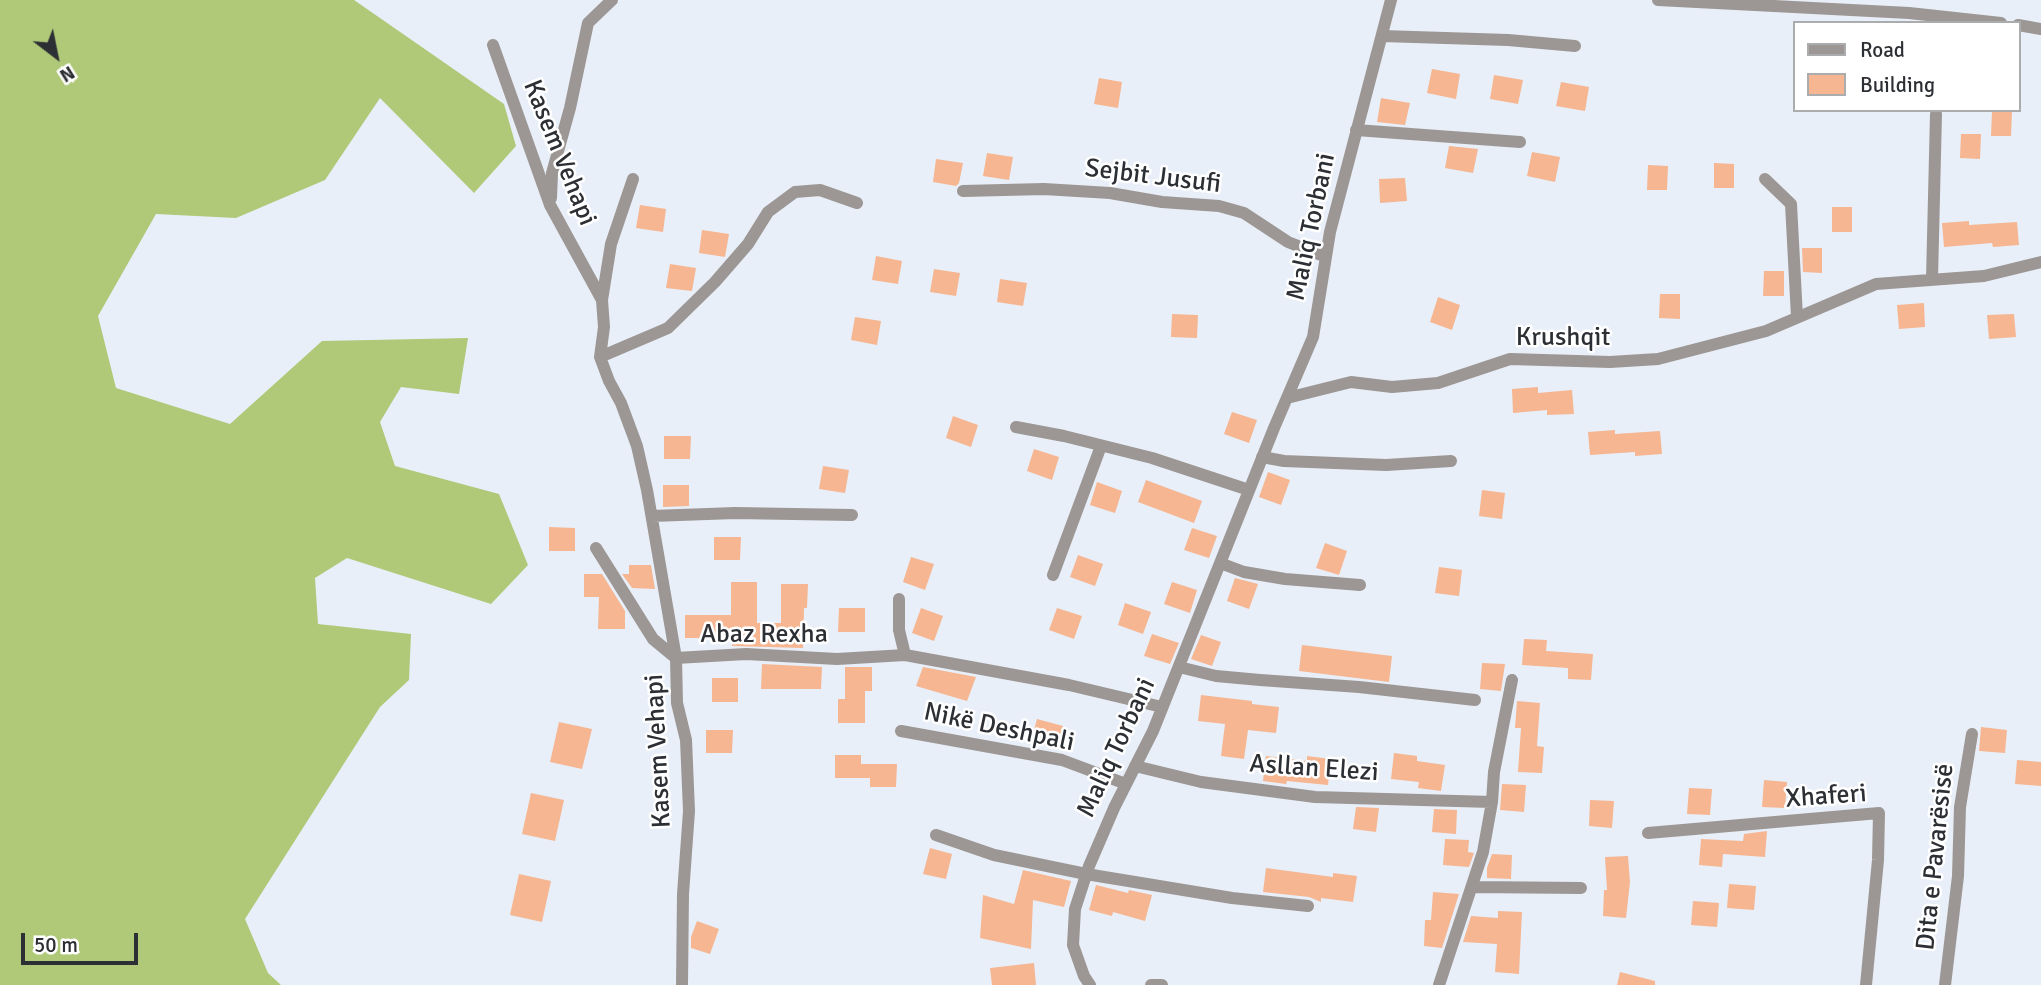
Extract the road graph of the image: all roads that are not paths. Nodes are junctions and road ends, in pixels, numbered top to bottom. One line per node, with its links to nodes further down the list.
1 (612, 0): 17 (street)
2 (1391, 0): 7 (street, Maliq Torbani)
3 (1658, 0): 4 (street)
4 (1983, 21)
5 (2020, 26): 6 (street)
6 (2041, 29)
7 (1382, 36): 9 (street); 11 (street, Maliq Torbani)
8 (493, 45): 17 (street, Kasem Vehapi)
9 (1575, 46)
10 (1936, 114): 20 (street)
11 (1356, 130): 12 (street); 18 (street, Maliq Torbani)
12 (1520, 142)
13 (633, 179): 21 (street)
14 (1765, 179): 22 (street)
15 (963, 191): 18 (street, Sejbit Jusufi)
16 (857, 203): 23 (street)
17 (551, 205): 21 (street, Kasem Vehapi)
18 (1326, 257): 24 (street, Maliq Torbani)
19 (2041, 262): 20 (street, Krushqit)
20 (1932, 279): 22 (street, Krushqit)
21 (602, 300): 23 (street, Kasem Vehapi)
22 (1797, 317): 24 (street, Krushqit)
23 (600, 357): 31 (street, Kasem Vehapi)
24 (1287, 398): 27 (street, Maliq Torbani)
25 (1016, 427): 26 (street)
26 (1101, 446): 29 (street); 34 (street)
27 (1262, 457): 28 (street); 29 (street, Maliq Torbani)
28 (1451, 461)
29 (1249, 489): 33 (street, Maliq Torbani)
30 (852, 515): 31 (street)
31 (652, 516): 38 (street, Kasem Vehapi)
32 (596, 548): 38 (street, Abaz Rexha)
33 (1220, 563): 35 (street); 39 (street, Maliq Torbani)
34 (1053, 575)
35 (1360, 585)
36 (900, 600): 37 (street)
37 (905, 655): 38 (street, Abaz Rexha); 42 (street, Abaz Rexha)
38 (676, 658): 54 (street, Kasem Vehapi)
39 (1178, 667): 41 (street); 42 (street, Maliq Torbani)
40 (1512, 680): 47 (street)
41 (1475, 700)
42 (1162, 707): 45 (street, Maliq Torbani)
43 (901, 731): 46 (street, Nikë Deshpali)
44 (1972, 734): 60 (street, Dita e Pavarësisë)
45 (1135, 766): 46 (street, Maliq Torbani); 47 (street, Asllan Elezi)
46 (1126, 784): 50 (street, Maliq Torbani)
47 (1492, 802): 51 (street)
48 (1648, 833): 59 (street, Xhaferi)
49 (936, 835): 50 (street)
50 (1086, 874): 53 (street); 55 (street, Maliq Torbani)
51 (1472, 887): 52 (street); 58 (street)
52 (1581, 888)
53 (1308, 906)
54 (682, 985)
55 (1090, 985)
56 (1151, 985): 57 (street)
57 (1162, 985)
58 (1439, 985)
59 (1866, 985)
60 (1945, 985)

